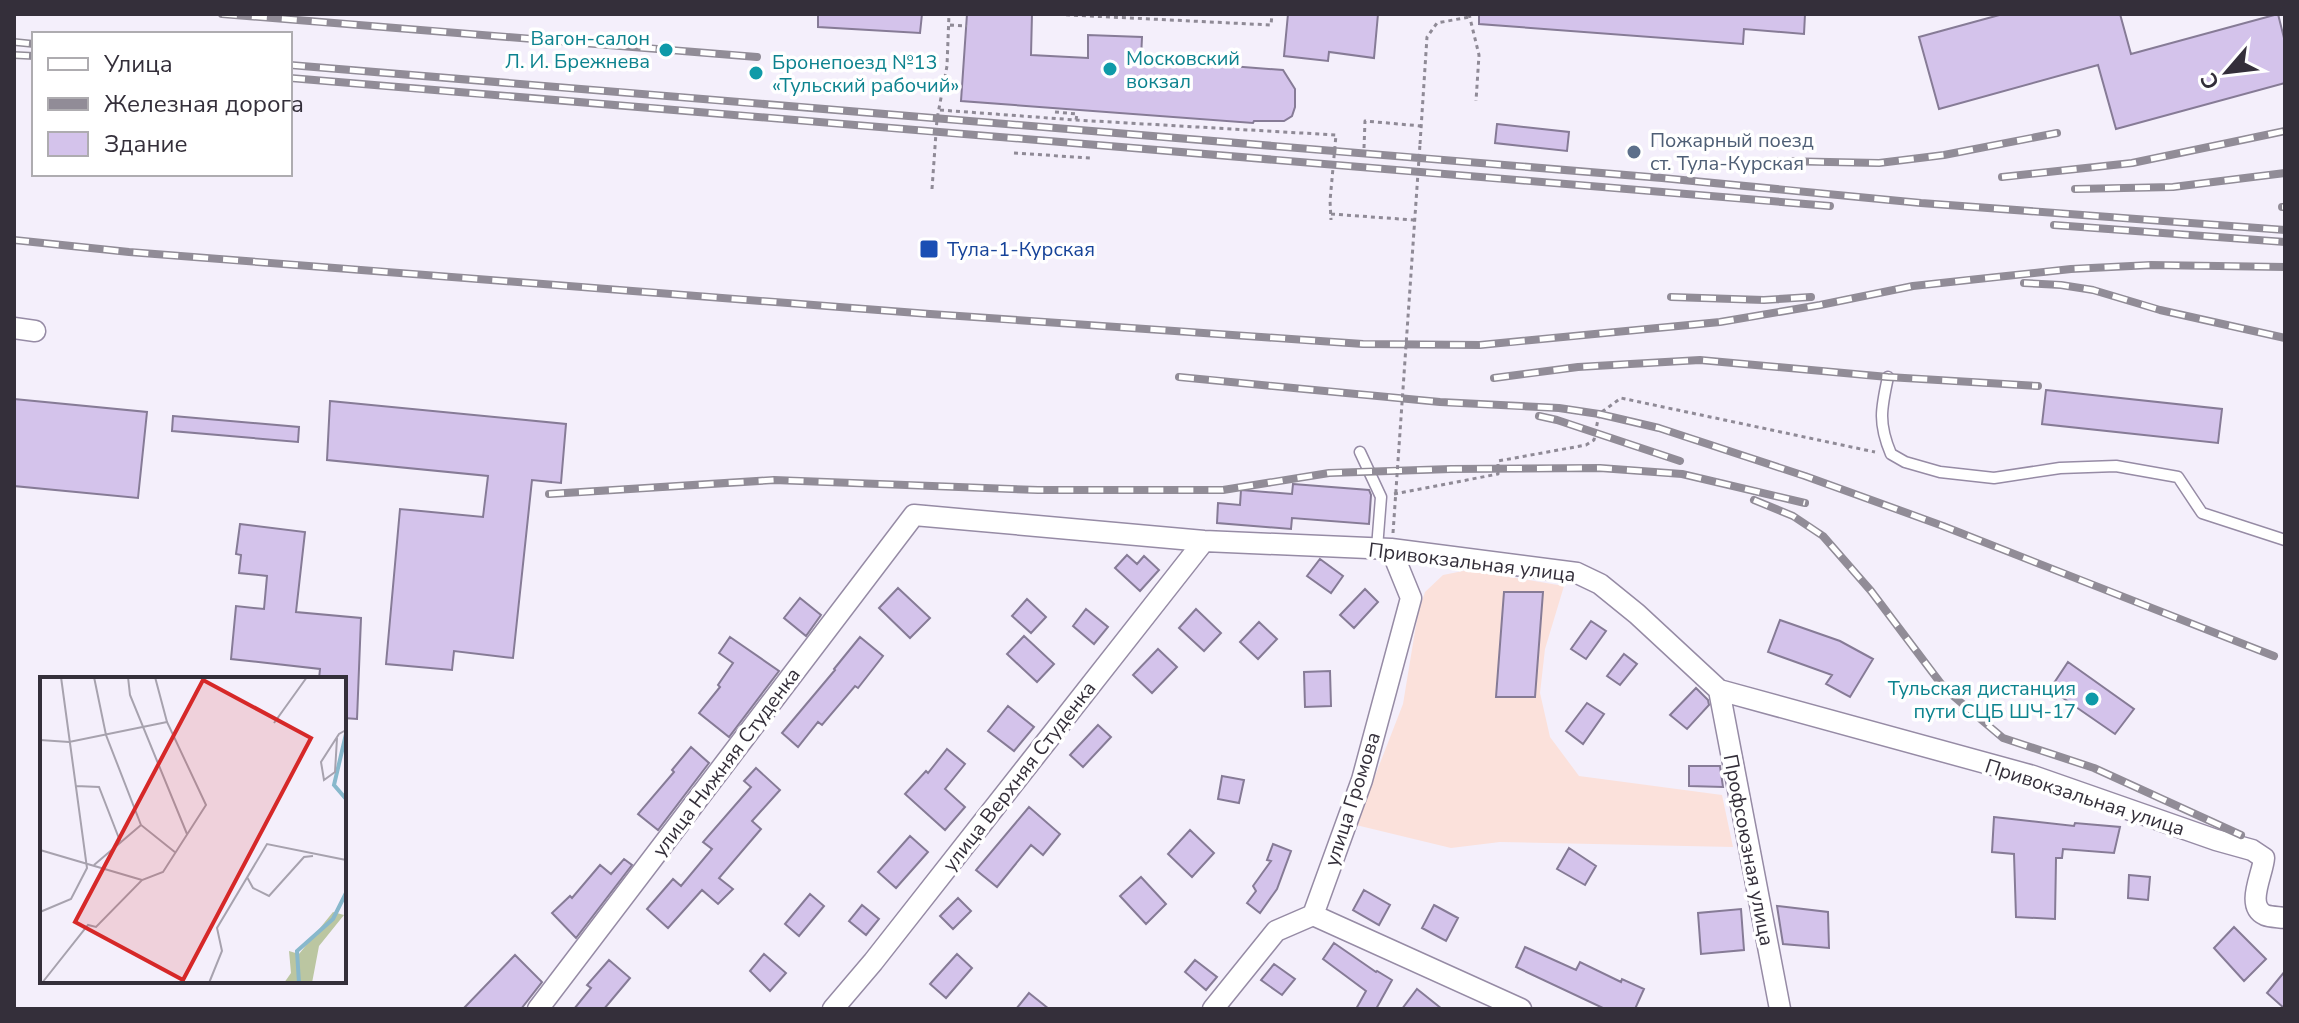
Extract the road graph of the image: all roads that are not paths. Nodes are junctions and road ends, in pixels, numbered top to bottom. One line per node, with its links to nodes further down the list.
1 (14, 328): 2 (street)
2 (35, 331)
3 (1888, 377): 6 (lane)
4 (1360, 452): 8 (lane)
5 (914, 515): 7 (street, Привокзальная улица); 12 (street, улица Нижняя Cтуденкa)
6 (2285, 540)
7 (1204, 541): 8 (street, Привокзальная улица); 13 (street, улица Верхняя Cтуденка)
8 (1387, 543): 9 (street, Привокзальная улица); 10 (street, улица Громова)
9 (1719, 690): 11 (street, Привокзальная улица); 16 (street, Профсоюзная улица)
10 (1313, 915): 14 (street); 15 (street)
11 (2285, 918)
12 (538, 1009)
13 (833, 1009)
14 (1213, 1009)
15 (1521, 1009)
16 (1780, 1009)

